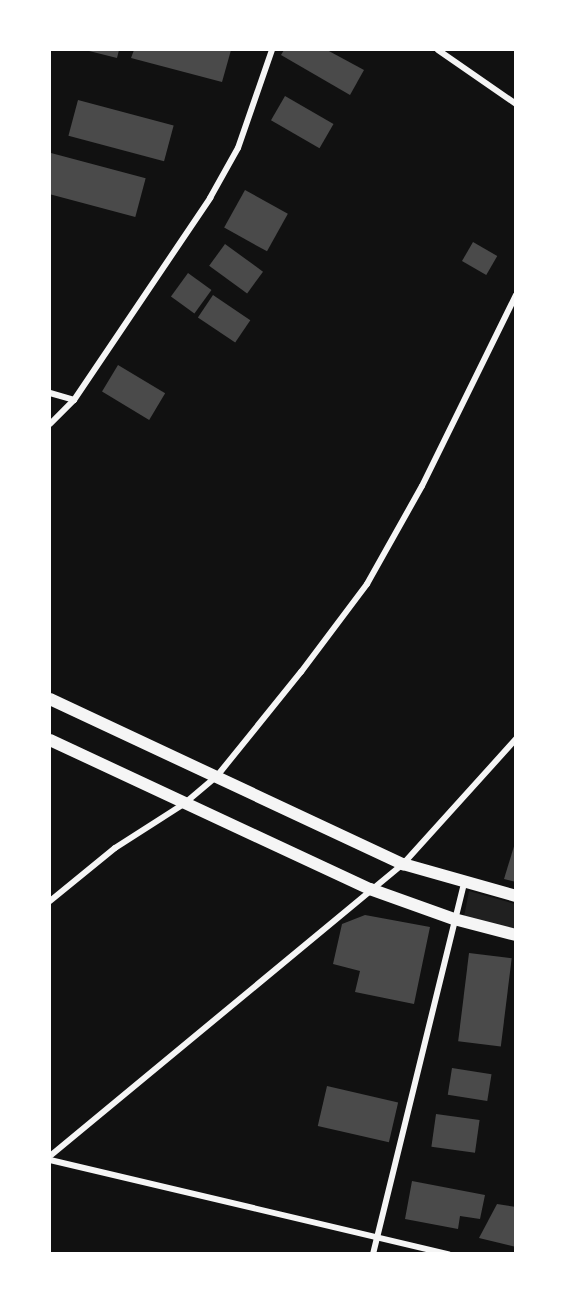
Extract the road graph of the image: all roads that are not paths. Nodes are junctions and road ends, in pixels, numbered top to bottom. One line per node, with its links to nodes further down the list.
1 (272, 50): 6 (street)
2 (438, 50): 3 (street)
3 (516, 104)
4 (516, 294): 11 (street)
5 (50, 393): 6 (street)
6 (74, 400): 7 (street)
7 (50, 424)
8 (50, 699): 11 (main road)
9 (516, 739): 13 (street)
10 (50, 740): 12 (main road)
11 (217, 776): 12 (street); 13 (main road)
12 (185, 803): 15 (main road); 17 (street)
13 (403, 864): 14 (main road); 15 (street)
14 (464, 883): 16 (main road); 18 (street)
15 (370, 889): 18 (main road); 20 (street)
16 (516, 896)
17 (50, 901)
18 (454, 919): 19 (main road); 21 (street)
19 (516, 935)
20 (50, 1158): 21 (street)
21 (377, 1239): 22 (street); 23 (street)
22 (373, 1254)
23 (449, 1254)

